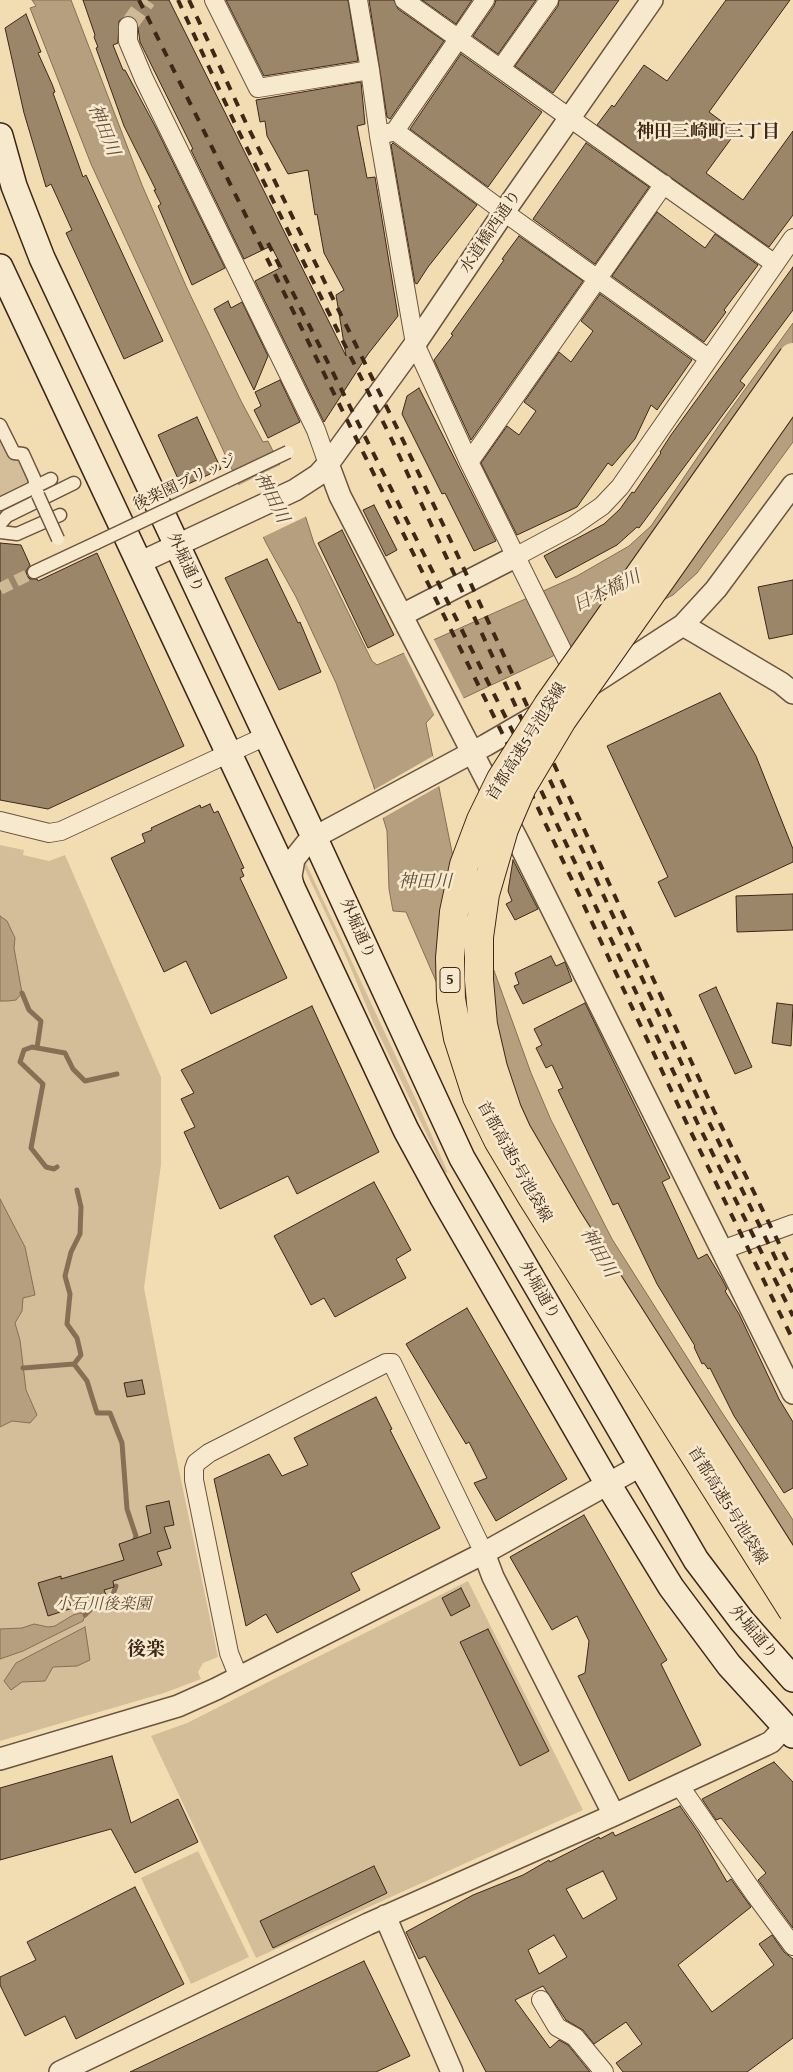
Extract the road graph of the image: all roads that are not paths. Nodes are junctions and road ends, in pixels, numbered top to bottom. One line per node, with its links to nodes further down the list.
1 (214, 0): 10 (street)
2 (358, 0): 10 (street)
3 (404, 0): 8 (street)
4 (485, 0): 8 (street)
5 (549, 0): 9 (street)
6 (648, 2): 11 (street, 水道橋西通り)
7 (128, 26): 27 (street)
8 (459, 38): 9 (street); 12 (street)
9 (501, 68): 11 (street)
10 (370, 70): 12 (street)
11 (571, 118): 14 (street); 15 (street, 水道橋西通り)
12 (387, 134): 15 (street); 20 (street)
13 (0, 136): 36 (main road, 外堀通り)
14 (664, 184): 17 (street); 19 (street)
15 (504, 212): 19 (street); 20 (street, 水道橋西通り)
16 (793, 238): 17 (street)
17 (775, 264): 22 (street)
18 (0, 267): 39 (main road)
19 (598, 278): 22 (street); 26 (street)
20 (415, 344): 26 (street); 27 (street, 水道橋西通り)
21 (793, 357): 60 (highway, 首都高速5号池袋線 / 5, bridge)
22 (708, 358): 38 (street)
23 (793, 392): 59 (highway, 首都高速5号池袋線 / 5, bridge)
24 (0, 425): 31 (street)
25 (288, 452): 37 (street, 後楽園ブリッジ, bridge)
26 (469, 462): 38 (street)
27 (328, 464): 36 (street, 水道橋西通り); 41 (street)
28 (52, 479): 31 (street)
29 (74, 483): 34 (street)
30 (793, 485): 42 (street)
31 (37, 491): 32 (street); 37 (street, bridge)
32 (0, 504)
33 (60, 515): 35 (street)
34 (0, 524)
35 (0, 532)
36 (177, 545): 39 (street, 水道橋西通り); 45 (main road, 外堀通り)
37 (67, 556): 40 (street, 後楽園ブリッジ)
38 (515, 557): 41 (street); 43 (street)
39 (139, 563): 47 (main road)
40 (34, 572)
41 (402, 615): 46 (street)
42 (682, 625): 43 (street); 44 (street)
43 (582, 690): 46 (street)
44 (793, 693)
45 (266, 736): 47 (street); 49 (main road, 外堀通り)
46 (473, 752): 49 (street); 54 (street)
47 (230, 753): 48 (street); 50 (main road)
48 (0, 821)
49 (314, 837): 50 (street); 51 (main road, 外堀通り)
50 (295, 892): 52 (main road)
51 (475, 1180): 52 (main road); 56 (main road, 外堀通り)
52 (443, 1198): 57 (main road)
53 (793, 1224): 54 (street)
54 (722, 1250): 55 (street)
55 (793, 1393)
56 (640, 1466): 57 (street); 62 (main road, 外堀通り)
57 (608, 1484): 58 (street); 63 (main road)
58 (484, 1553): 61 (street); 61 (street); 66 (street)
59 (793, 1572)
60 (793, 1611)
61 (239, 1678): 64 (street)
62 (793, 1679)
63 (789, 1731): 65 (street)
64 (0, 1759)
65 (679, 1785): 66 (street); 68 (street)
66 (614, 1815): 67 (street)
67 (385, 1916): 70 (street); 71 (street)
68 (793, 1946)
69 (541, 2000): 72 (street)
70 (60, 2072)
71 (452, 2072)
72 (604, 2072)

